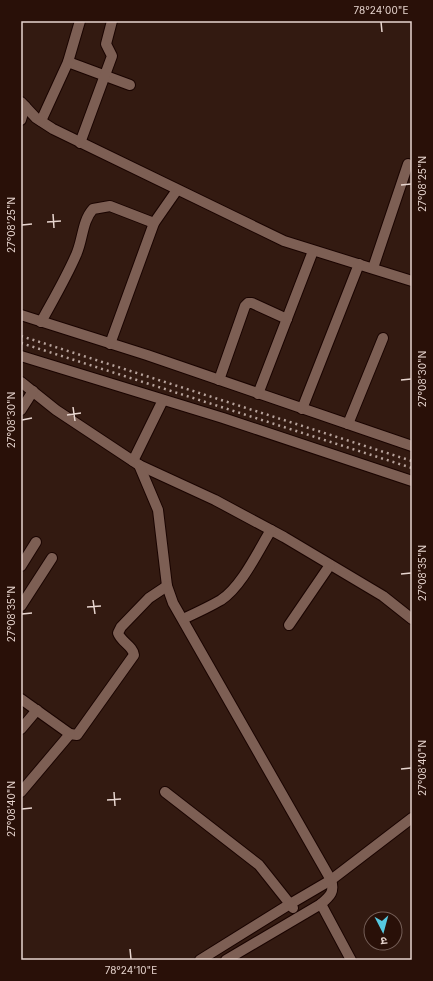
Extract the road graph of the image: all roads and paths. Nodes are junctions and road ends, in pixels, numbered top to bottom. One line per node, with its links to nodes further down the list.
1 (80, 21): 3 (street)
2 (112, 21): 4 (street)
3 (68, 62): 4 (street); 8 (street)
4 (104, 76): 5 (street); 9 (street)
5 (130, 86)
6 (23, 104): 7 (street); 8 (street)
7 (21, 120)
8 (41, 121): 9 (street)
9 (80, 143): 11 (street)
10 (408, 164): 15 (street)
11 (176, 190): 12 (street); 13 (street)
12 (154, 223): 19 (street); 21 (street)
13 (313, 251): 14 (street); 18 (street)
14 (359, 264): 15 (street); 28 (street)
15 (373, 268): 16 (street)
16 (411, 277)
17 (21, 315): 19 (street)
18 (287, 319): 23 (street); 26 (street)
19 (41, 322): 21 (street)
20 (383, 338): 30 (street)
21 (110, 344): 23 (street)
22 (21, 356): 27 (street)
23 (219, 380): 26 (street)
24 (21, 382): 25 (street)
25 (33, 391): 29 (street); 32 (street)
26 (258, 394): 28 (street)
27 (163, 400): 32 (street); 33 (street)
28 (302, 409): 30 (street)
29 (21, 410)
30 (348, 424): 31 (street)
31 (412, 446)
32 (136, 463): 34 (street); 39 (street)
33 (412, 481)
34 (271, 530): 37 (street); 41 (street)
35 (36, 542): 38 (street)
36 (52, 558): 40 (street)
37 (330, 565): 42 (street); 43 (street)
38 (21, 566)
39 (167, 586): 41 (street); 47 (street)
40 (21, 606)
41 (183, 619): 51 (street)
42 (412, 619)
43 (288, 625)
44 (21, 698): 45 (street)
45 (37, 710): 46 (street); 47 (street)
46 (21, 730)
47 (70, 734): 48 (street)
48 (21, 792)
49 (165, 792): 52 (street)
50 (412, 818): 51 (street)
51 (331, 880): 52 (street); 53 (street)
52 (290, 904): 54 (street); 55 (street)
53 (321, 904): 54 (street); 57 (street)
54 (298, 916): 56 (street)
55 (200, 960)
56 (226, 960)
57 (352, 960)

